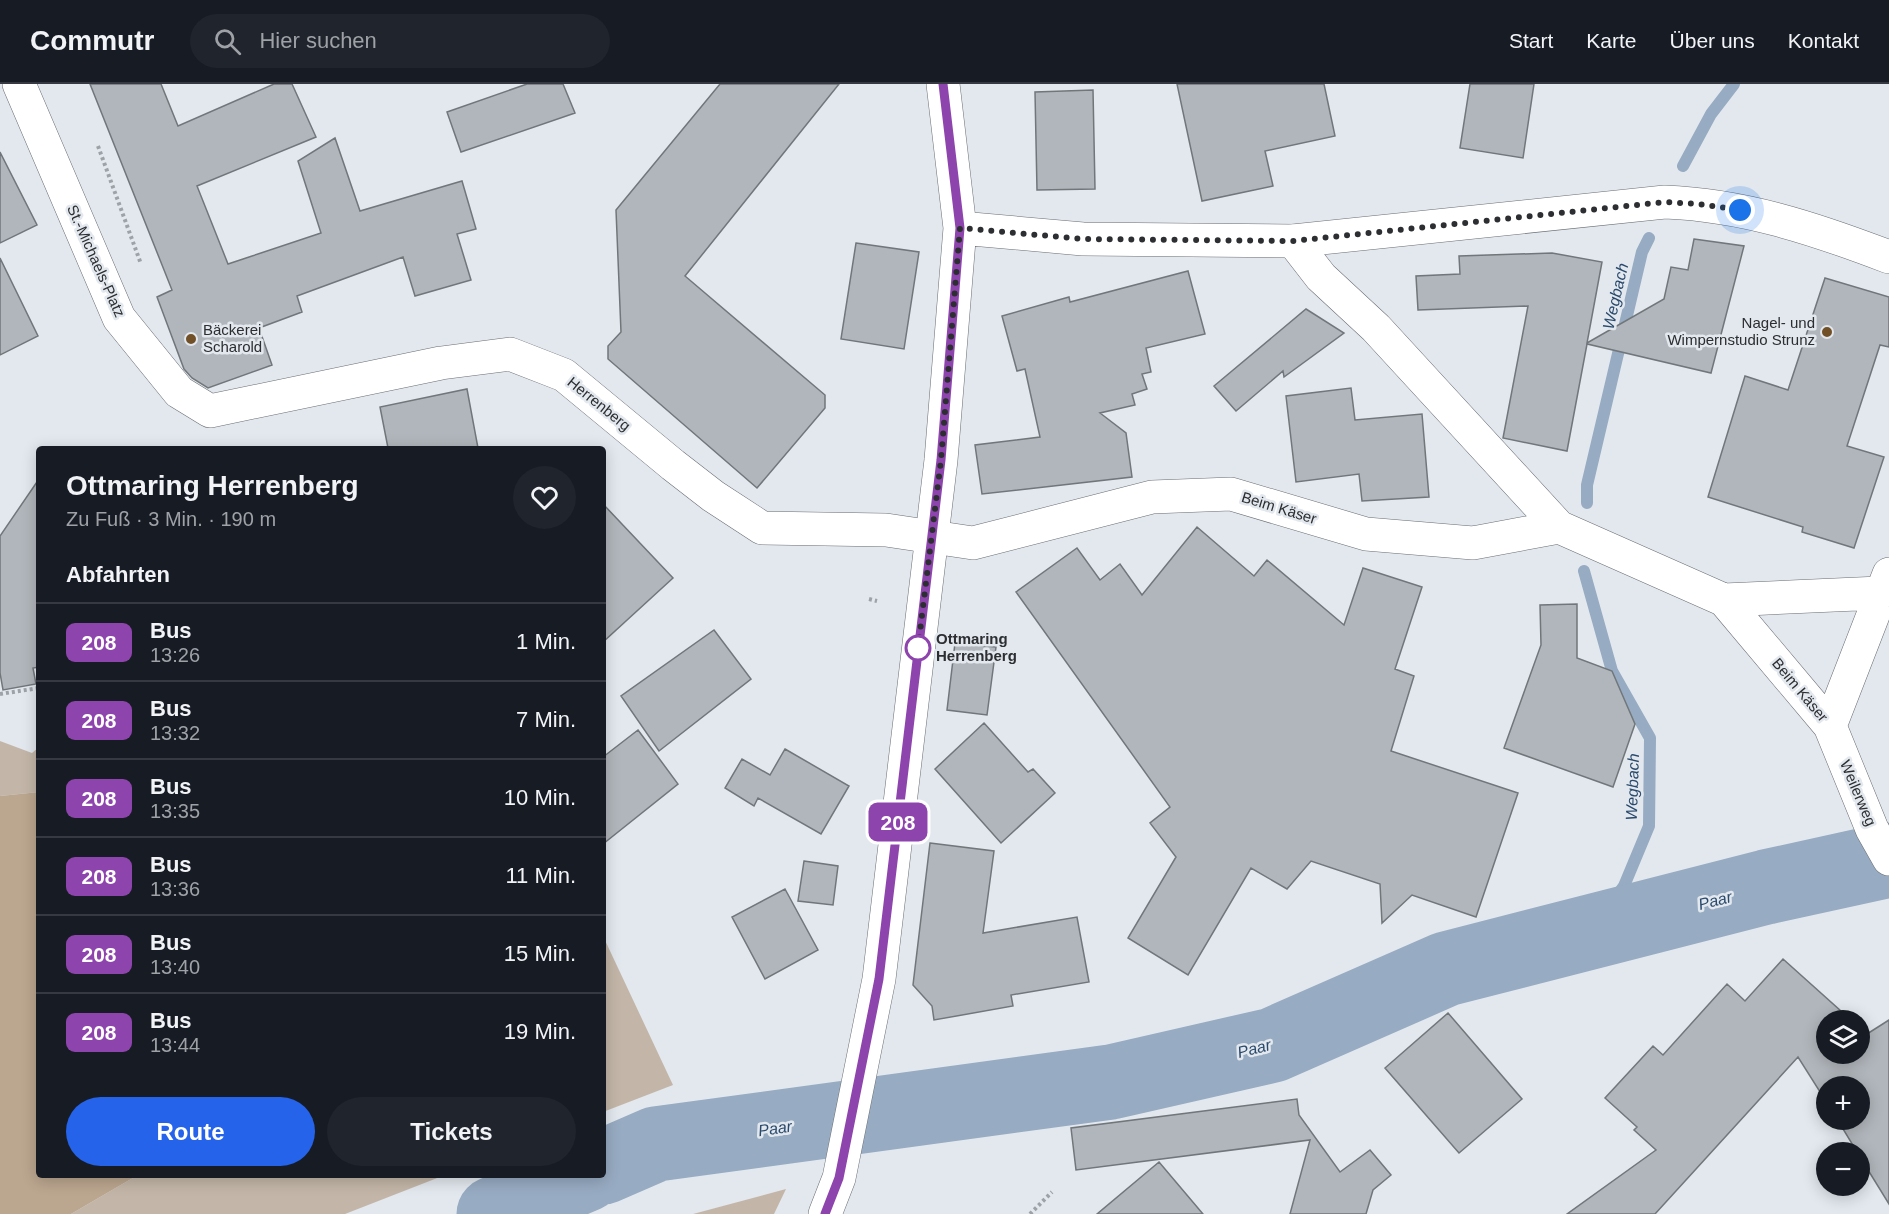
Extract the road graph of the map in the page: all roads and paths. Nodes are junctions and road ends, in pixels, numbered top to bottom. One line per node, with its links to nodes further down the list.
1 (19, 84): 8 (street, St.-Michaels-Platz)
2 (943, 84): 4 (street)
3 (98, 146): 7 (path)
4 (960, 228): 5 (street); 10 (street)
5 (1293, 241): 6 (street); 9 (street, Beim Käser)
6 (1889, 257)
7 (144, 274)
8 (210, 411): 10 (street, Herrenberg)
9 (1559, 527): 10 (street, Beim Käser); 13 (street, Beim Käser)
10 (930, 538): 20 (street)
11 (1884, 584): 13 (street, Beim Käser); 17 (street, Beim Käser)
12 (869, 599): 14 (path)
13 (1724, 600): 17 (street, Beim Käser)
14 (877, 601)
15 (36, 688): 16 (path)
16 (0, 694)
17 (1830, 726): 18 (street, Weilerweg)
18 (1889, 859)
19 (1052, 1192): 21 (path)
20 (825, 1214)
21 (1030, 1214)

